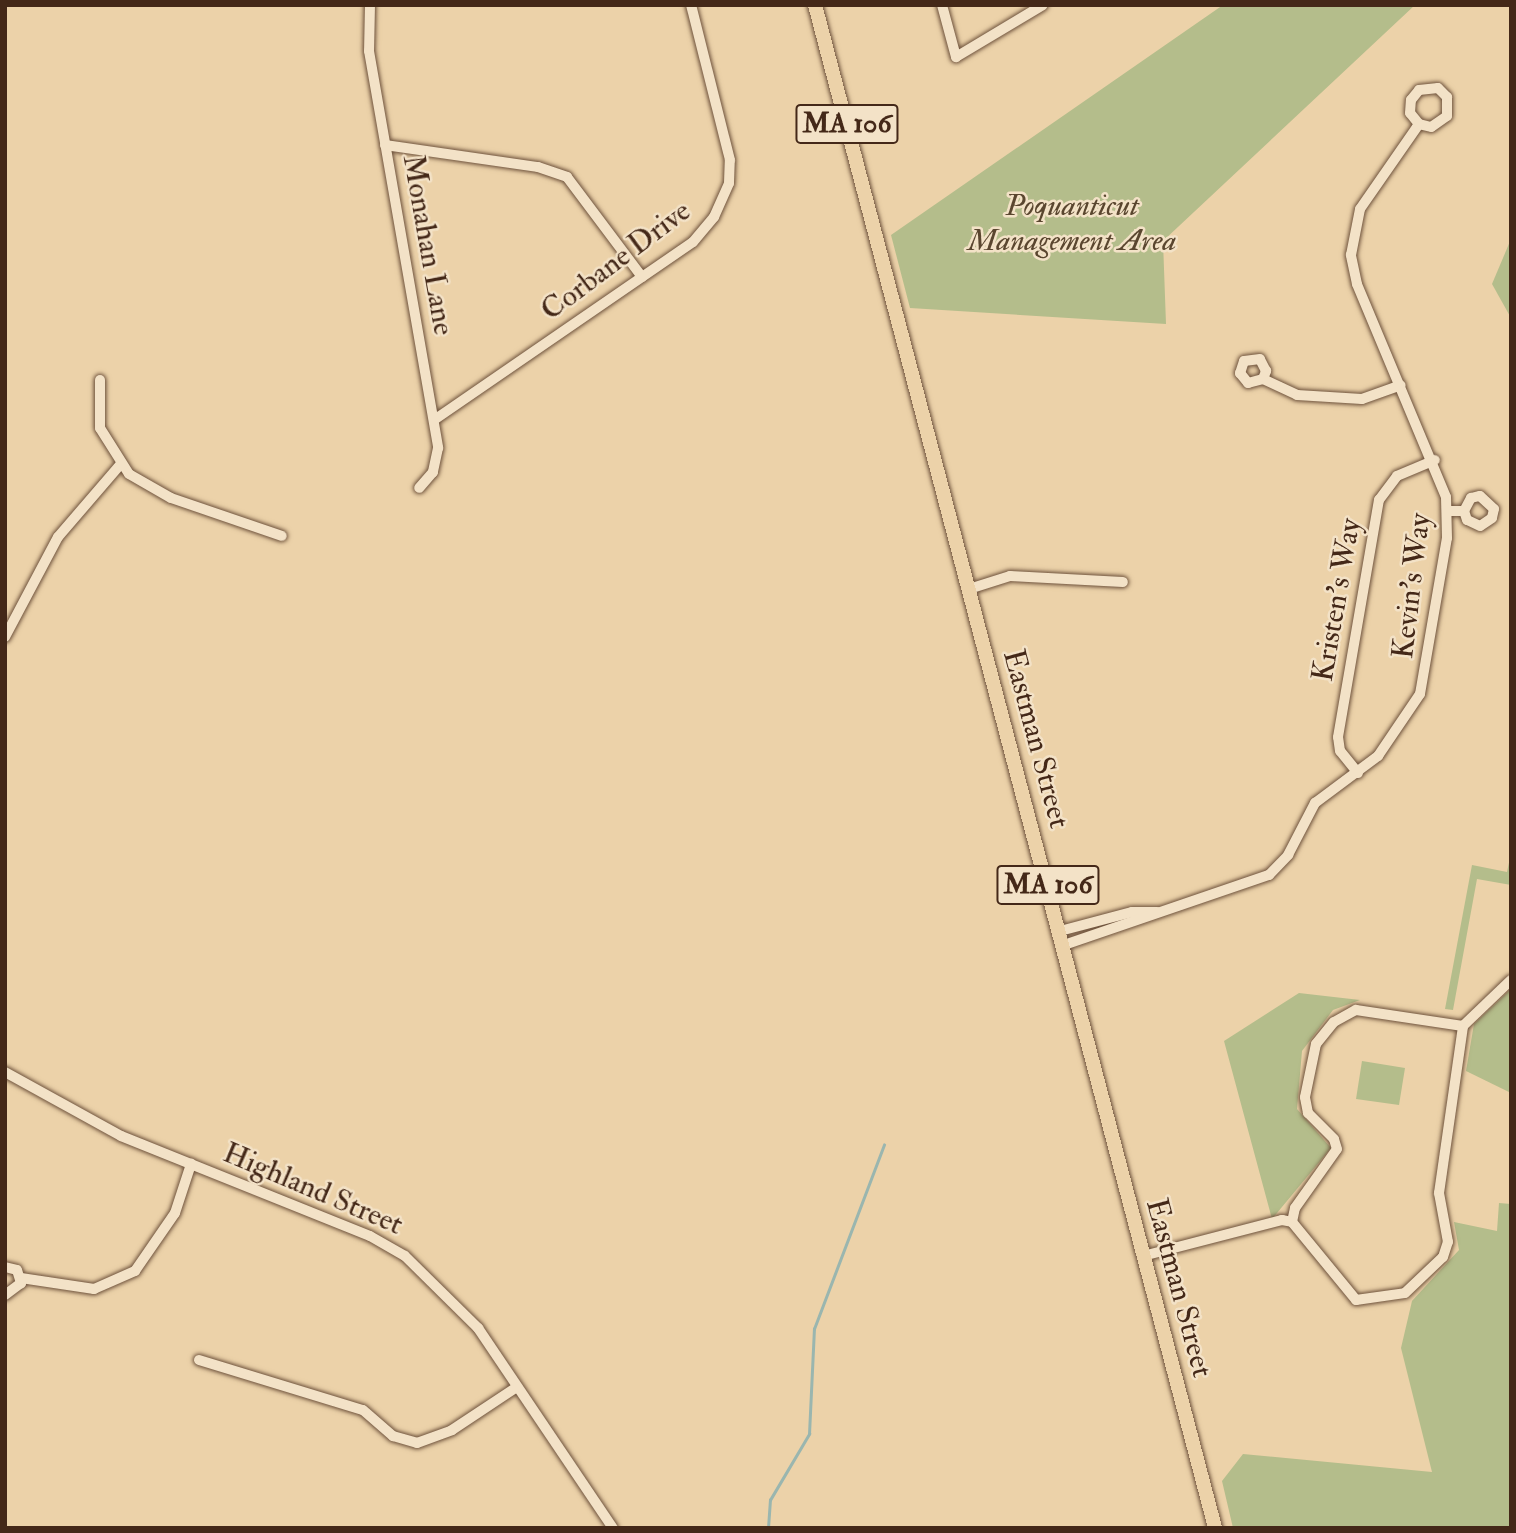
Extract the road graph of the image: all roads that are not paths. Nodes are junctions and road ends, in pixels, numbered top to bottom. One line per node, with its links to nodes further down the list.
1 (370, 5): 7 (street, Monahan Lane)
2 (691, 5): 8 (street, Corbane Drive)
3 (815, 5): 20 (main road, Eastman Street / MA 106)
4 (942, 5): 5 (street)
5 (1043, 5)
6 (1419, 124): 11 (street, Kevin's Way)
7 (386, 145): 8 (street); 12 (street, Monahan Lane)
8 (642, 277): 12 (street, Corbane Drive)
9 (1264, 379): 11 (street)
10 (100, 380): 14 (street)
11 (1402, 385): 13 (street, Kevin's Way)
12 (434, 420): 15 (street, Monahan Lane)
13 (1435, 460): 16 (street, Kevin's Way); 22 (street, Kristen's Way)
14 (120, 465): 18 (street); 21 (street)
15 (419, 488)
16 (1448, 511): 17 (street); 22 (street, Kevin's Way)
17 (1464, 511)
18 (282, 536)
19 (1124, 582): 20 (street)
20 (969, 589): 23 (main road, Eastman Street / MA 106)
21 (5, 637)
22 (1358, 773): 23 (street, Kevin's Way)
23 (1062, 938): 29 (main road, Eastman Street / MA 106)
24 (1511, 982): 25 (street)
25 (1463, 1027): 28 (street); 28 (street)
26 (5, 1072): 27 (street, Highland Street)
27 (191, 1164): 31 (street); 34 (street, Highland Street)
28 (1292, 1222): 29 (street)
29 (1144, 1260): 36 (main road, Eastman Street / MA 106)
30 (5, 1266): 31 (street)
31 (21, 1278): 32 (street)
32 (5, 1295)
33 (199, 1360): 34 (street)
34 (517, 1387): 35 (street, Highland Street)
35 (613, 1528)
36 (1215, 1528)

